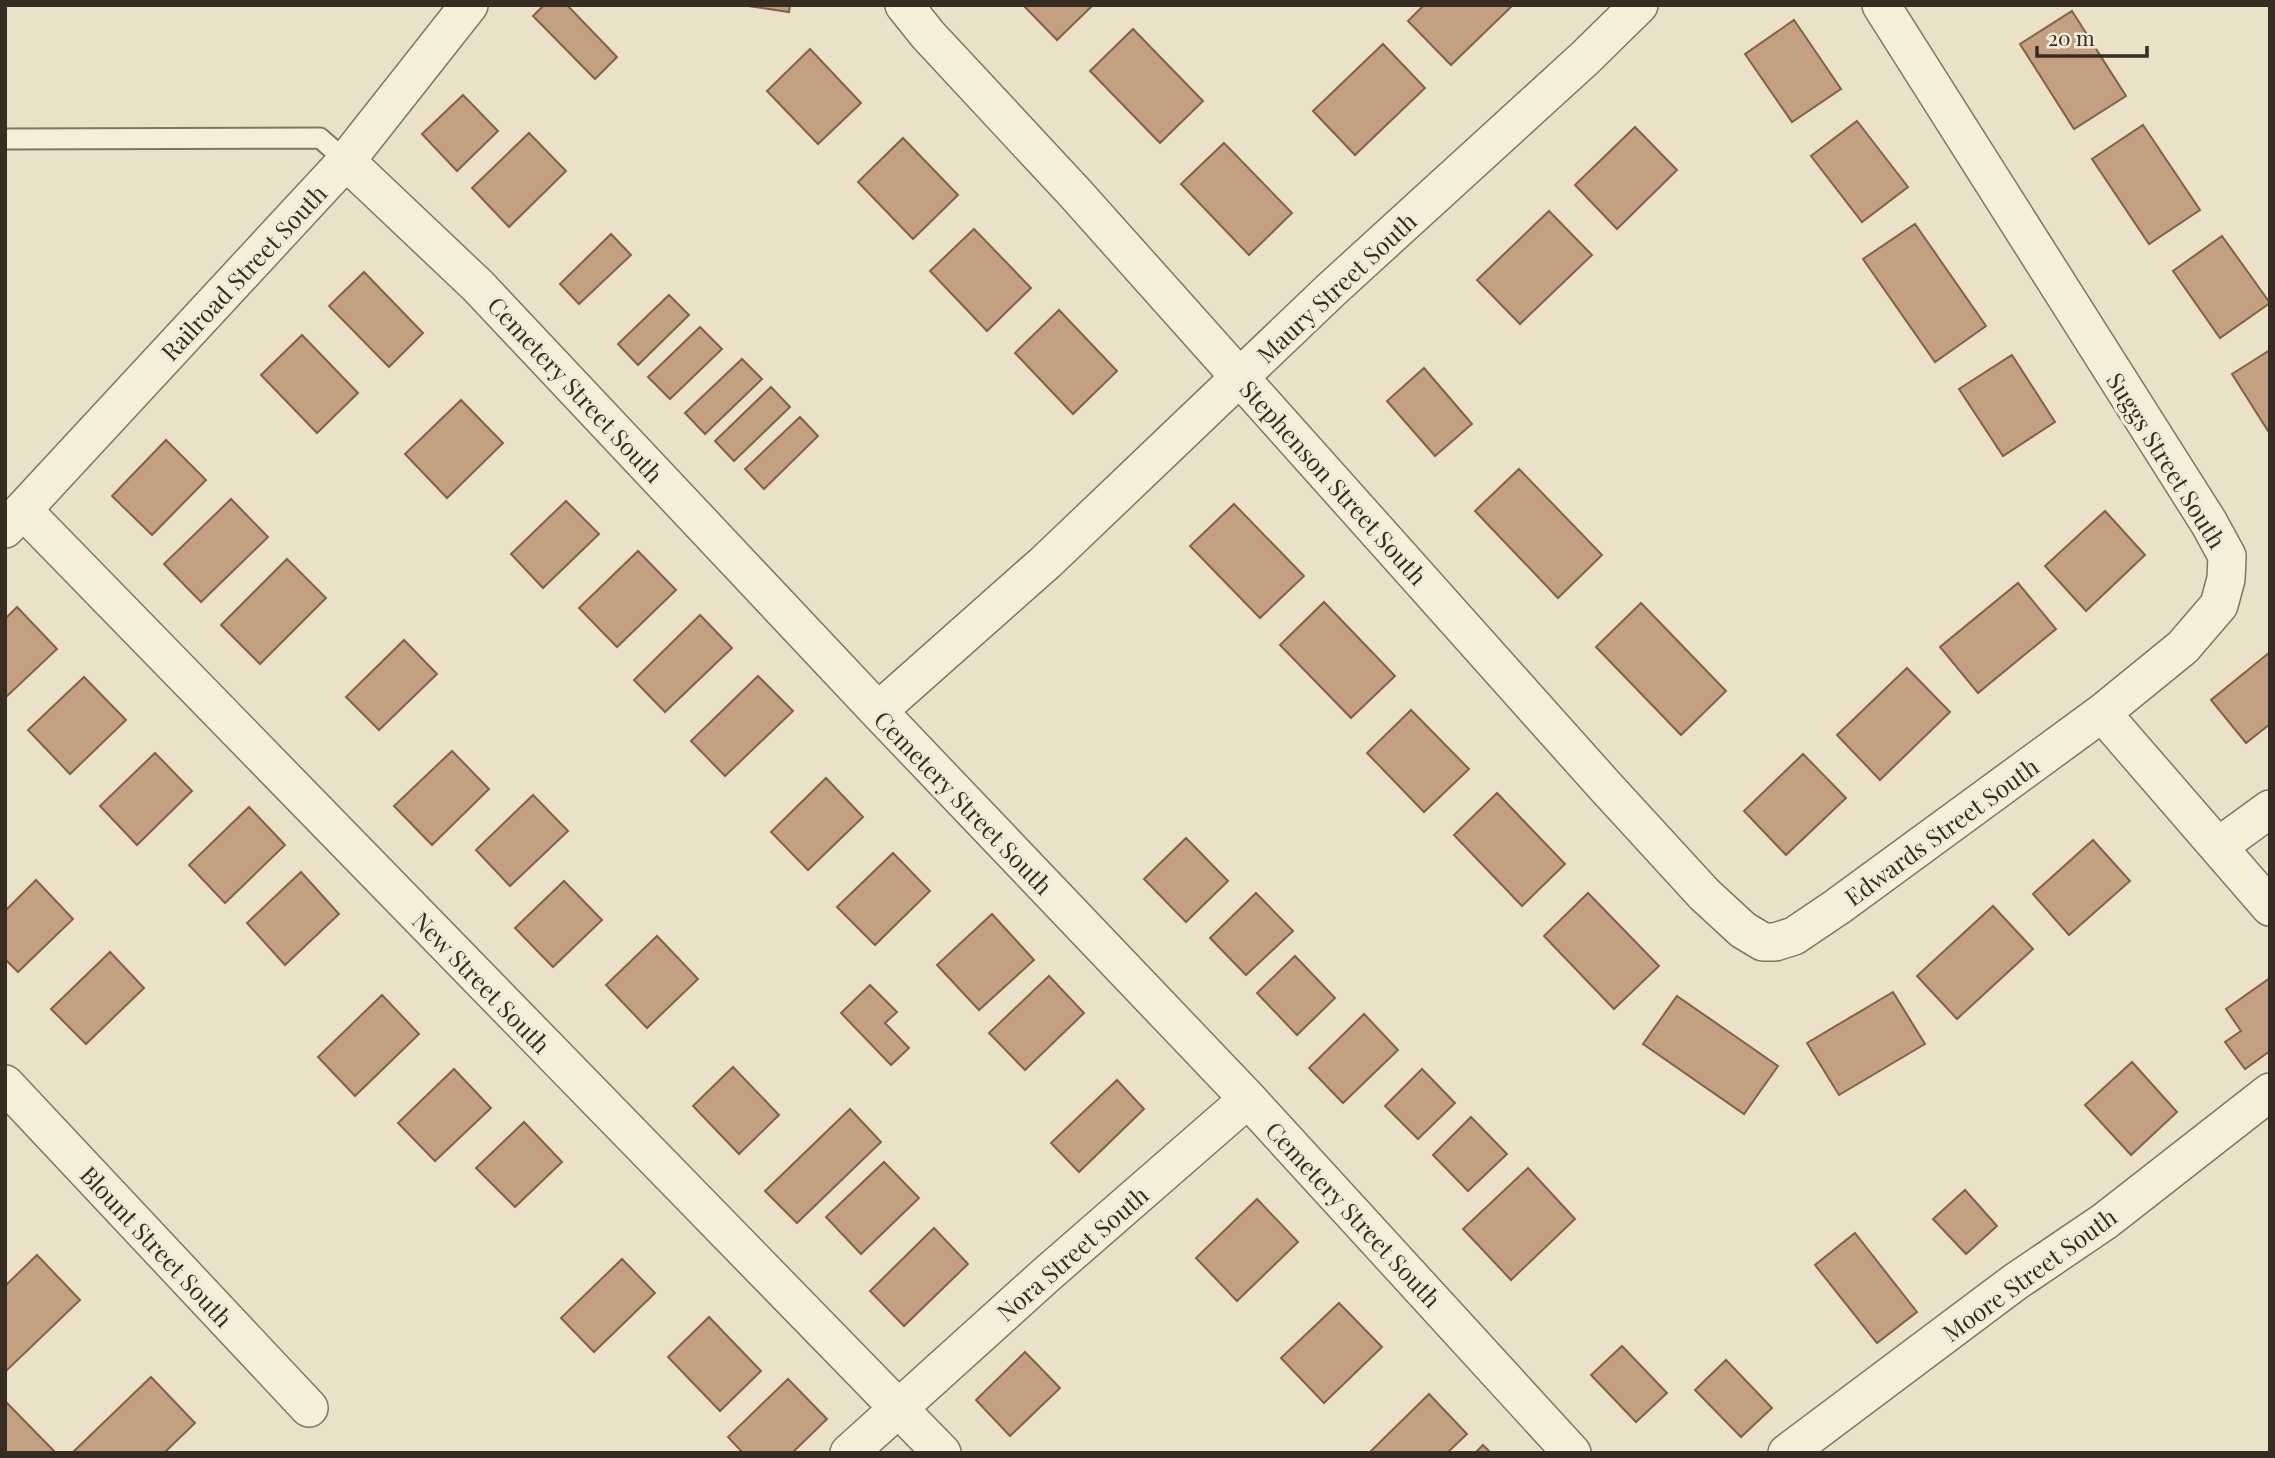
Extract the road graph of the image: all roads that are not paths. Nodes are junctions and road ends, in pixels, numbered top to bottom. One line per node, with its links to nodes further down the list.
1 (469, 5): 6 (street, Railroad Street South)
2 (904, 5): 7 (street, Stephenson Street South)
3 (1639, 5): 7 (street, Maury Street South)
4 (1881, 5): 10 (street, Suggs Street South)
5 (5, 139): 6 (lane)
6 (346, 161): 8 (street, Railroad Street South); 9 (street, Cemetery Street South)
7 (1241, 378): 9 (street, Maury Street South); 14 (street, Stephenson Street South)
8 (14, 520): 19 (street, New Street South)
9 (878, 711): 17 (street, Cemetery Street South)
10 (2102, 713): 12 (street); 14 (street, Edwards Street South)
11 (2270, 809): 12 (street)
12 (2219, 846): 13 (street)
13 (2270, 907)
14 (1775, 942)
15 (5, 1084): 18 (street, Blount Street South)
16 (2270, 1093): 23 (street, Moore Street South)
17 (1248, 1099): 19 (street, Nora Street South); 22 (street, Cemetery Street South)
18 (309, 1408)
19 (897, 1409): 20 (street, Nora Street South); 21 (street, New Street South)
20 (849, 1453)
21 (942, 1453)
22 (1572, 1453)
23 (1787, 1453)

